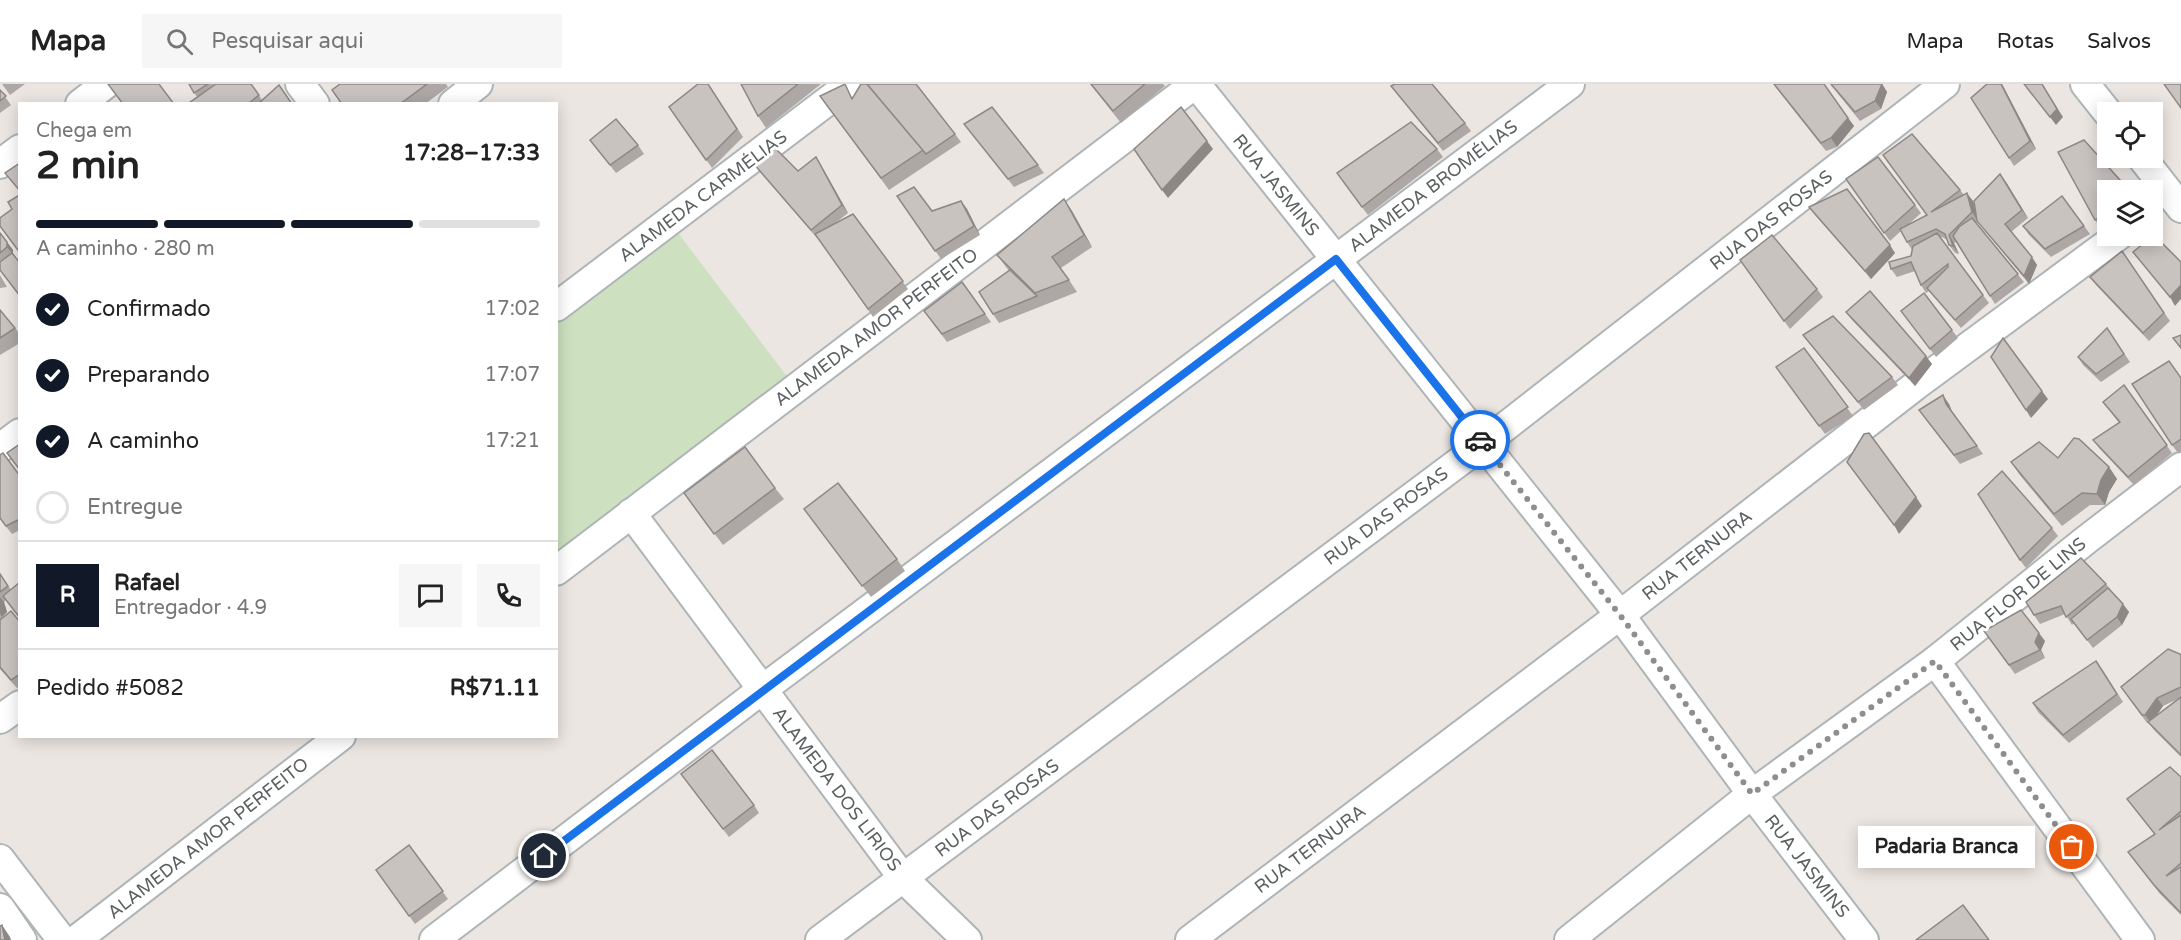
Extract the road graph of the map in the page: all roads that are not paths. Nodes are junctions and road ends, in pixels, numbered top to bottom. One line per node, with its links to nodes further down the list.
1 (106, 84): 9 (street)
2 (300, 84): 10 (street)
3 (478, 84): 11 (street)
4 (850, 84): 19 (street, ALAMEDA CARMÉLIAS)
5 (1195, 84): 18 (street, RUA JASMINS); 24 (street, ALAMEDA AMOR PERFEITO)
6 (1570, 84): 18 (street, ALAMEDA BROMÉLIAS)
7 (1945, 84): 21 (street, RUA DAS ROSAS)
8 (2085, 84): 12 (street)
9 (83, 102)
10 (314, 102)
11 (456, 102)
12 (2099, 102)
13 (18, 150): 14 (street)
14 (0, 164)
15 (2149, 168): 16 (street)
16 (2172, 201)
17 (2104, 246): 26 (street, RUA TERNURA)
18 (1336, 259): 21 (street, RUA JASMINS); 28 (street, ALAMEDA BROMÉLIAS)
19 (558, 306)
20 (18, 434): 22 (street)
21 (1483, 444): 26 (street, RUA JASMINS); 34 (street, RUA DAS ROSAS)
22 (0, 448)
23 (2181, 467): 27 (street, RUA FLOR DE LINS)
24 (631, 513): 25 (street, ALAMEDA AMOR PERFEITO); 28 (street, ALAMEDA DOS LIRIOS)
25 (558, 569)
26 (1620, 615): 32 (street, RUA JASMINS); 43 (street, RUA TERNURA)
27 (1935, 661): 32 (street, RUA FLOR DE LINS); 45 (street)
28 (764, 689): 34 (street, ALAMEDA DOS LIRIOS); 40 (street, ALAMEDA BROMÉLIAS)
29 (18, 706): 30 (street)
30 (0, 719)
31 (338, 738): 39 (street, ALAMEDA AMOR PERFEITO)
32 (1752, 794): 36 (street, RUA FLOR DE LINS); 44 (street, RUA JASMINS)
33 (0, 859): 38 (street)
34 (903, 878): 41 (street, RUA DAS ROSAS); 42 (street, ALAMEDA DOS LIRIOS)
35 (0, 908): 37 (street)
36 (1573, 939)
37 (22, 940)
38 (62, 940)
39 (76, 940)
40 (434, 940)
41 (820, 940)
42 (967, 940)
43 (1190, 940)
44 (1864, 940)
45 (2140, 940)

